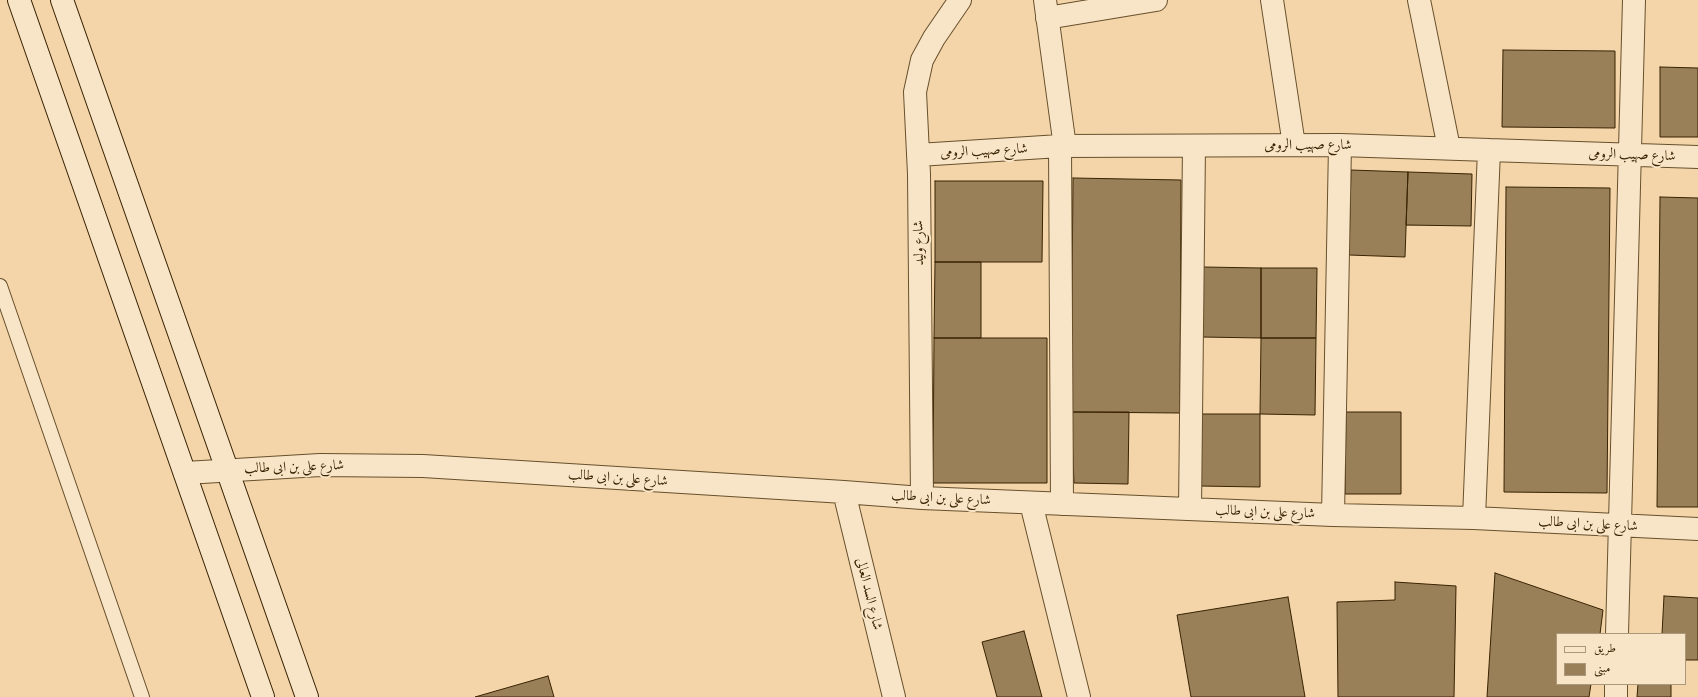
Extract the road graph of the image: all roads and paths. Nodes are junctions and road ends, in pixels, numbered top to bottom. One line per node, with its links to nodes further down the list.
1 (19, 0): 20 (street)
2 (62, 0): 19 (street)
3 (960, 0): 15 (street, شارع وليد)
4 (1156, 0): 8 (street)
5 (1272, 0): 9 (street)
6 (1420, 0): 13 (street)
7 (1634, 0): 16 (street)
8 (1046, 9): 11 (street)
9 (1294, 145): 10 (street, شارع صهيب الرومى); 12 (street, شارع صهيب الرومى)
10 (1340, 145): 13 (street, شارع صهيب الرومى); 26 (street)
11 (1063, 146): 12 (street, شارع صهيب الرومى); 15 (street, شارع صهيب الرومى); 24 (street)
12 (1194, 146): 25 (street)
13 (1449, 148): 14 (street, شارع صهيب الرومى)
14 (1489, 150): 16 (street, شارع صهيب الرومى); 27 (street)
15 (918, 155): 22 (street, شارع وليد)
16 (1631, 155): 17 (street, شارع صهيب الرومى); 28 (street)
17 (1698, 157)
18 (0, 286): 32 (lane)
19 (227, 469): 20 (street, شارع على بن ابى طالب); 21 (street, شارع على بن ابى طالب); 34 (street)
20 (185, 472): 33 (street)
21 (844, 492): 22 (street, شارع على بن ابى طالب); 35 (street, شارع السد العالى)
22 (922, 498): 23 (street, شارع على بن ابى طالب)
23 (1031, 503): 24 (street, شارع على بن ابى طالب); 36 (street)
24 (1062, 504): 25 (street, شارع على بن ابى طالب)
25 (1190, 509): 26 (street, شارع على بن ابى طالب)
26 (1333, 515): 27 (street, شارع على بن ابى طالب)
27 (1474, 518): 28 (street, شارع على بن ابى طالب)
28 (1620, 526): 29 (street, شارع على بن ابى طالب); 30 (street)
29 (1698, 529)
30 (1617, 633)
31 (1616, 685): 37 (street)
32 (142, 697)
33 (263, 697)
34 (307, 697)
35 (894, 697)
36 (1078, 697)
37 (1616, 697)

